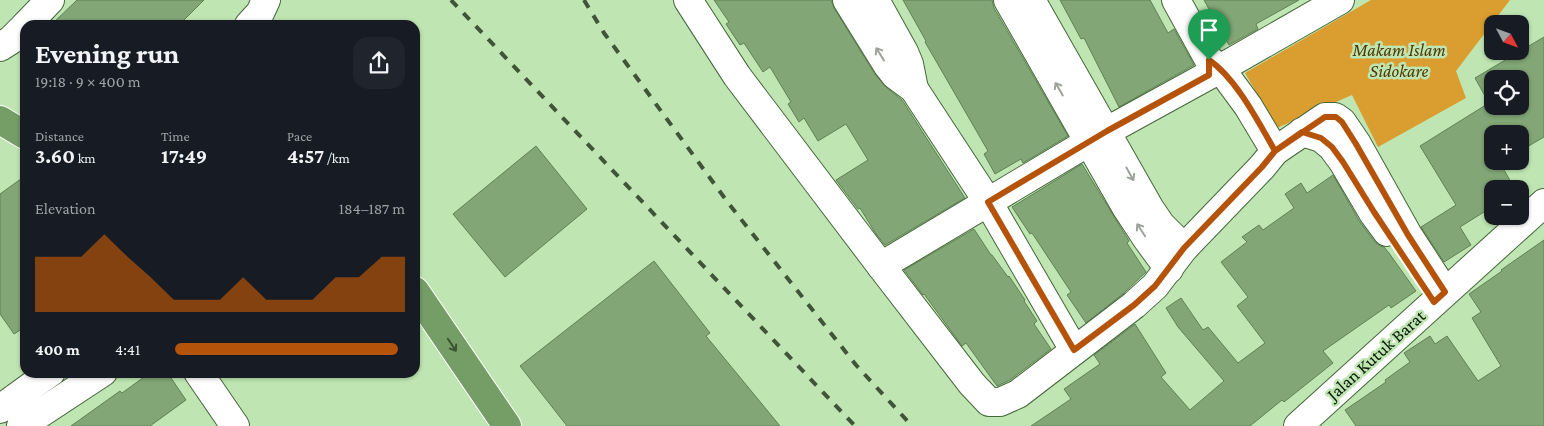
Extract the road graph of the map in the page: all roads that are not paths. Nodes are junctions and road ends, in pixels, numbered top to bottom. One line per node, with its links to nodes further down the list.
1 (50, 0): 10 (street)
2 (266, 0): 11 (street)
3 (688, 0): 23 (street)
4 (847, 0): 15 (street, one-way to 4)
5 (875, 0): 15 (street)
6 (1008, 0): 18 (street, one-way to 6)
7 (1031, 0): 18 (street)
8 (1176, 0): 14 (street)
9 (1323, 4): 14 (street)
10 (30, 20)
11 (253, 20)
12 (20, 30): 13 (street)
13 (0, 47)
14 (1212, 68): 18 (street); 19 (street)
15 (914, 89): 20 (street)
16 (0, 120): 17 (highway)
17 (20, 131)
18 (1098, 136): 20 (street); 22 (street)
19 (1269, 159): 22 (street); 24 (street)
20 (988, 202): 23 (street); 26 (street)
21 (1544, 203): 24 (street, Jalan Kutuk Barat)
22 (1176, 259): 26 (street)
23 (881, 266): 26 (street)
24 (1440, 297): 34 (street, Jalan Kutuk Barat)
25 (420, 306): 33 (highway, one-way to 33)
26 (1074, 350)
27 (39, 378): 30 (street)
28 (94, 378): 31 (street)
29 (202, 378): 32 (street)
30 (4, 397)
31 (21, 426)
32 (235, 426)
33 (507, 426)
34 (1298, 426)

